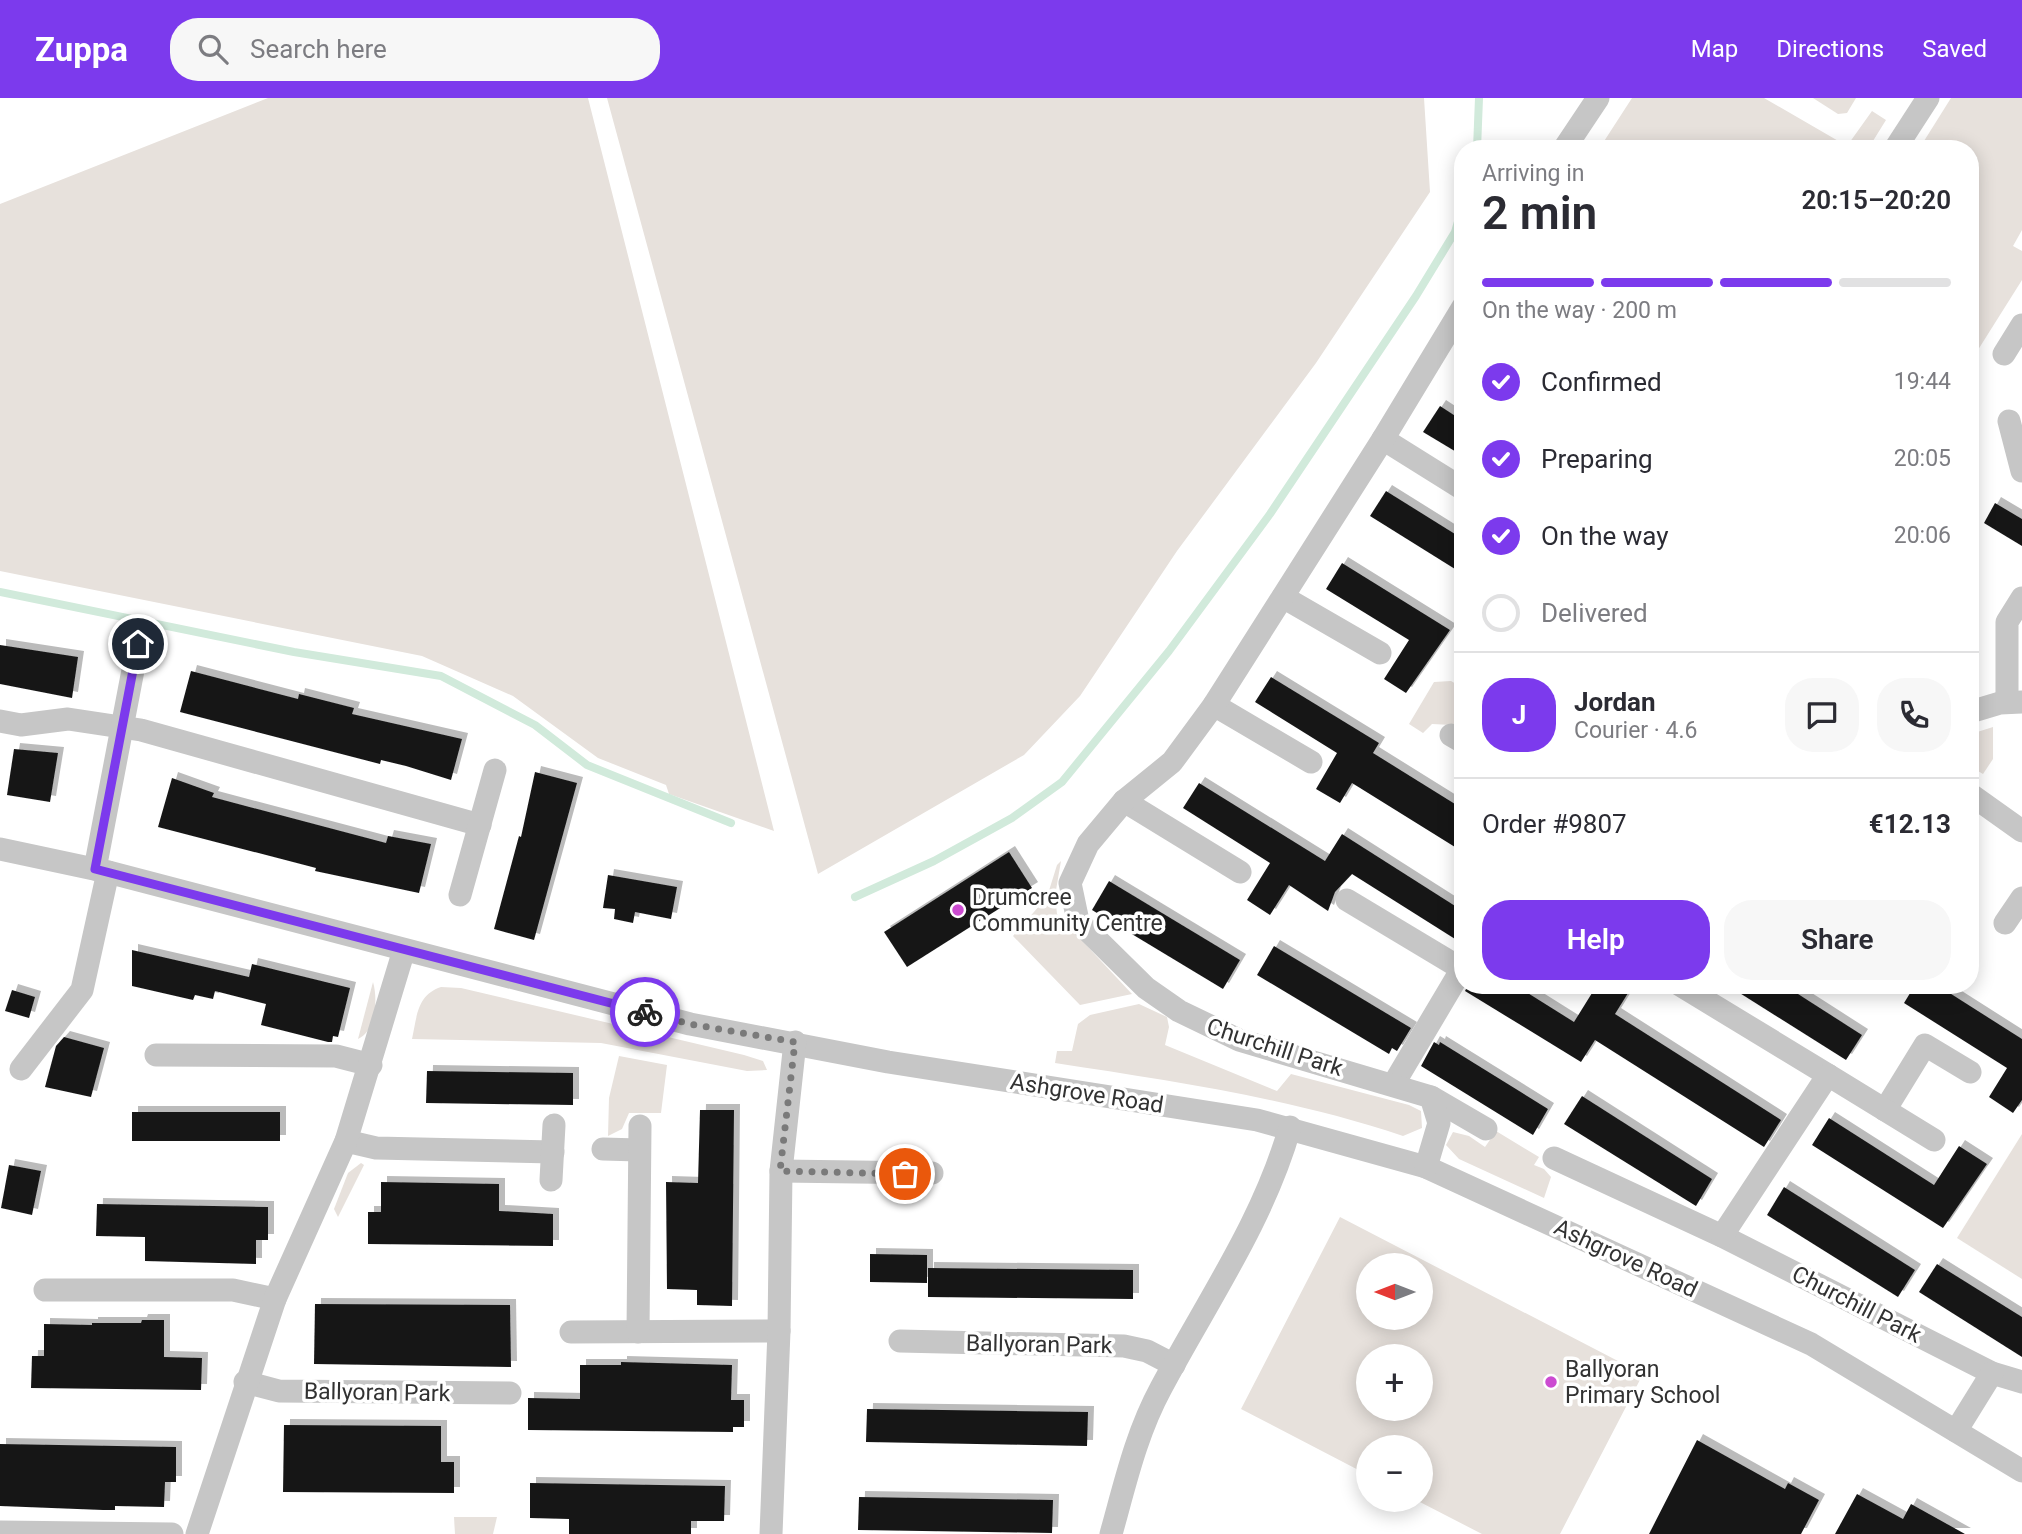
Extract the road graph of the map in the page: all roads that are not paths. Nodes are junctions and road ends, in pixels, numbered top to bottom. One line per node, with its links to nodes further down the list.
1 (1598, 98): 3 (street)
2 (1928, 98): 4 (street)
3 (1570, 140)
4 (1901, 140)
5 (2022, 325): 7 (street)
6 (1454, 330): 9 (street, Churchill Park)
7 (2004, 354)
8 (2008, 421): 10 (street)
9 (1383, 439): 11 (street); 12 (street, Churchill Park)
10 (2022, 471)
11 (1454, 483)
12 (1283, 597): 15 (street); 17 (street, Churchill Park)
13 (2022, 598): 16 (street)
14 (138, 644): 20 (street)
15 (1380, 653)
16 (2014, 702): 18 (street)
17 (1214, 705): 21 (street); 24 (street, Churchill Park)
18 (1979, 710)
19 (0, 721): 20 (street)
20 (121, 727): 25 (street); 28 (street)
21 (1311, 762)
22 (495, 769): 25 (street)
23 (1979, 800): 26 (street)
24 (1124, 802): 29 (street); 44 (street, Churchill Park)
25 (480, 825): 30 (street)
26 (2022, 831)
27 (0, 849): 28 (street, Ashgrove Road)
28 (102, 871): 34 (street, Ashgrove Road); 41 (street)
29 (1240, 872)
30 (460, 895)
31 (2022, 898): 33 (street)
32 (1347, 900): 35 (street)
33 (2006, 923)
34 (404, 950): 38 (street, Ashgrove Road); 40 (street)
35 (1454, 963)
36 (1454, 983): 44 (street)
37 (1695, 994): 43 (street)
38 (795, 1042): 49 (street, Ashgrove Road); 58 (street)
39 (156, 1055): 40 (street)
40 (372, 1065): 51 (street)
41 (21, 1069)
42 (1970, 1072): 46 (street)
43 (1828, 1075): 46 (street); 61 (street)
44 (1393, 1084): 45 (street, Churchill Park)
45 (1431, 1097): 50 (street, Churchill Park); 57 (street)
46 (1885, 1110): 52 (street)
47 (554, 1125): 55 (street)
48 (640, 1126): 54 (street)
49 (1290, 1127): 57 (street, Ashgrove Road); 68 (street)
50 (1486, 1129)
51 (346, 1140): 55 (street); 63 (street)
52 (1934, 1140)
53 (603, 1149): 54 (street)
54 (639, 1150): 66 (street)
55 (553, 1152): 60 (street)
56 (1554, 1158): 61 (street, Churchill Park)
57 (1426, 1167): 73 (street, Ashgrove Road)
58 (780, 1171): 59 (street); 64 (street)
59 (932, 1174)
60 (551, 1180)
61 (1723, 1236): 69 (street, Churchill Park)
62 (45, 1290): 63 (street)
63 (275, 1299): 70 (street)
64 (779, 1331): 66 (street); 78 (street)
65 (571, 1332): 66 (street)
66 (638, 1332)
67 (900, 1341): 68 (street, Ballyoran Park)
68 (1174, 1365): 79 (street)
69 (1992, 1373): 71 (street, Churchill Park); 73 (street)
70 (245, 1382): 72 (street, Ballyoran Park); 77 (street)
71 (2022, 1382)
72 (510, 1394)
73 (1956, 1431): 74 (street, Ashgrove Road)
74 (2022, 1471)
75 (0, 1532): 76 (street)
76 (172, 1534)
77 (197, 1534)
78 (771, 1534)
79 (1111, 1534)

